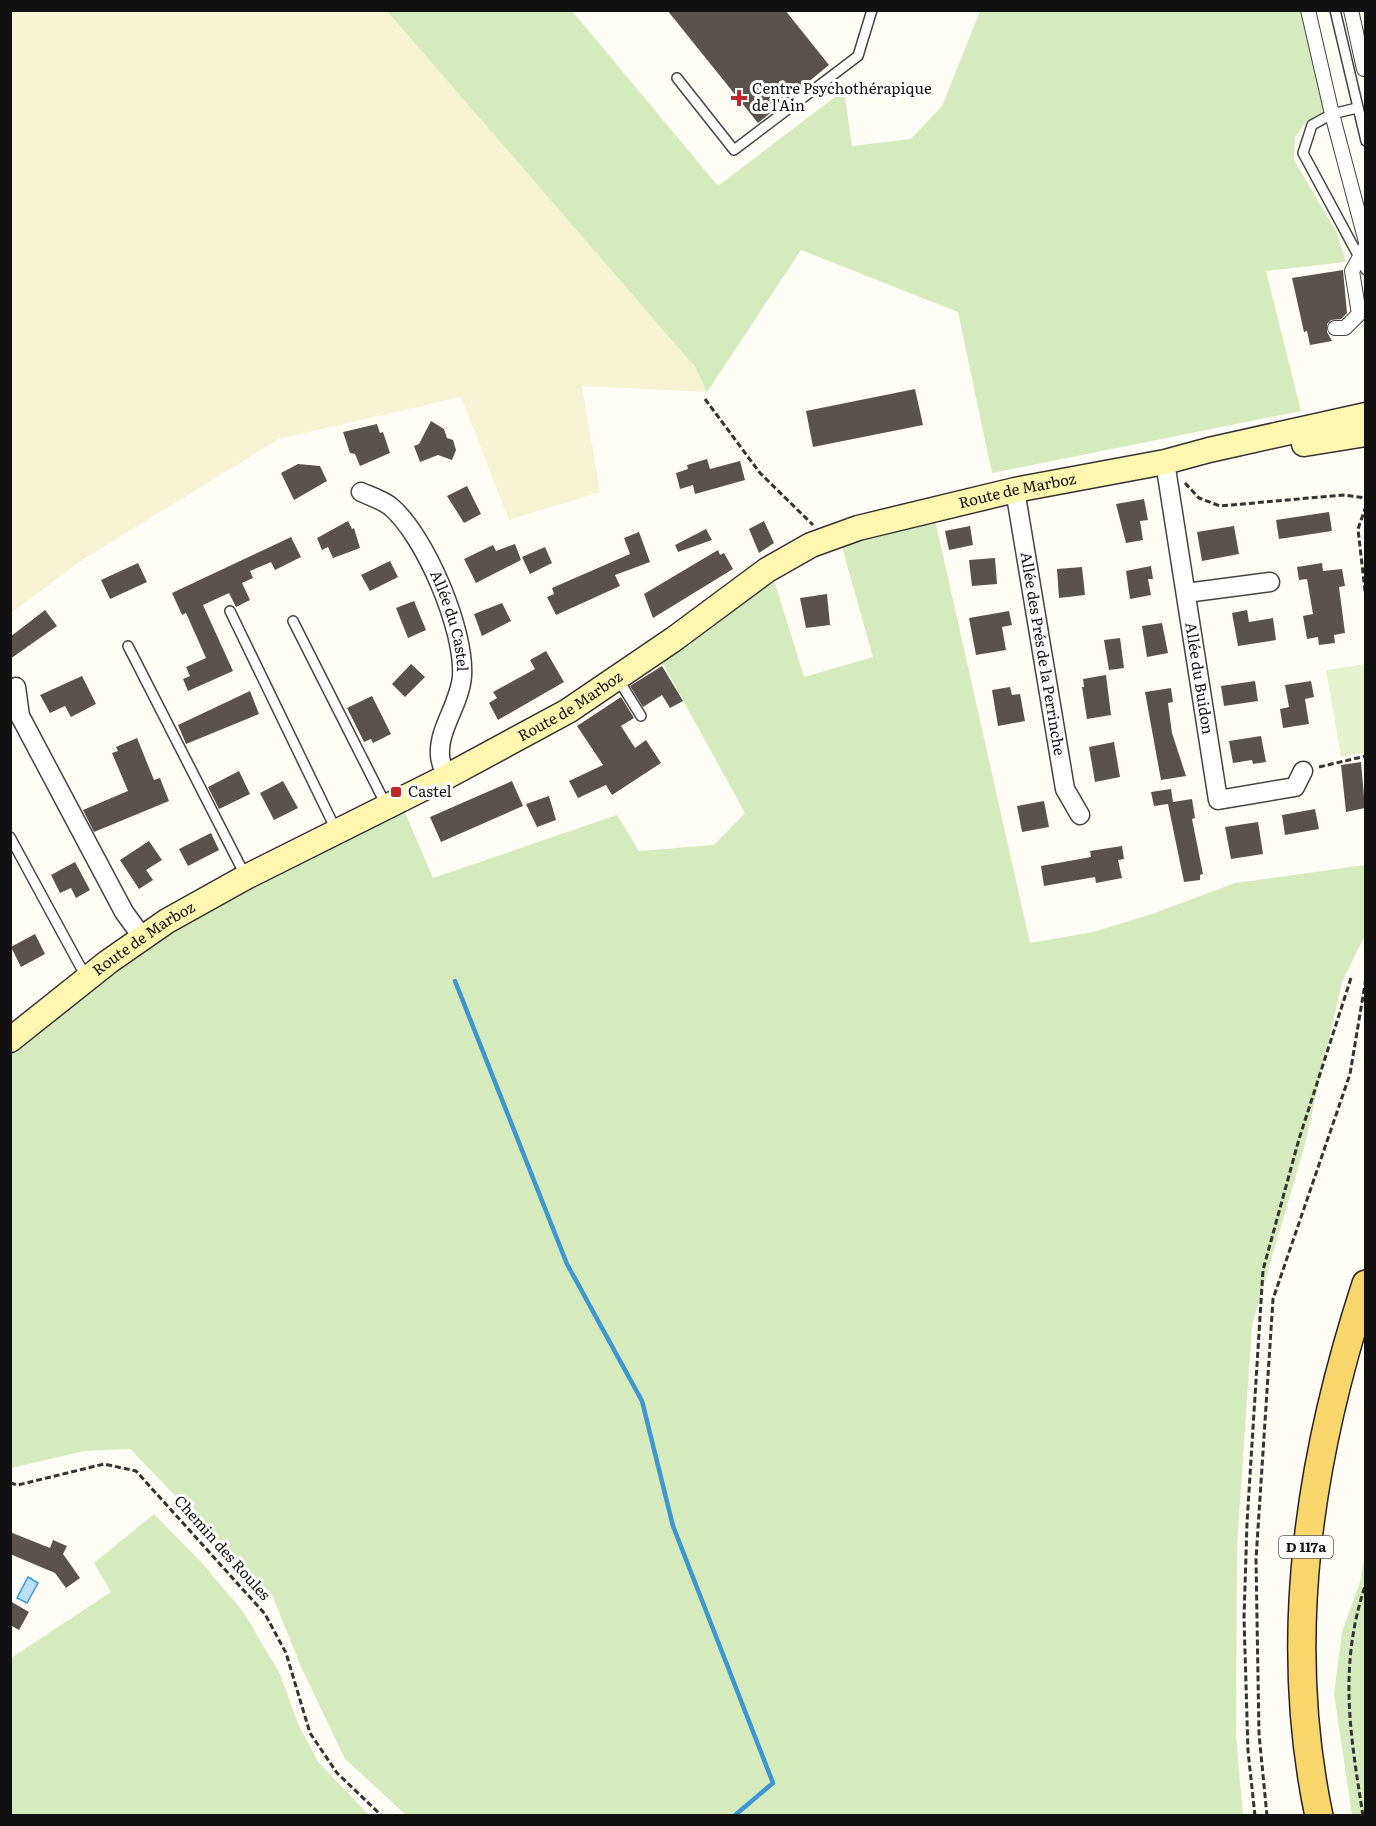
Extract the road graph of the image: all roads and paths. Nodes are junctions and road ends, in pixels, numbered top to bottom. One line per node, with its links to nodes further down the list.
1 (872, 10): 6 (lane)
2 (1308, 10): 8 (street)
3 (1335, 10): 7 (lane)
4 (1351, 10): 5 (street)
5 (1364, 69)
6 (677, 78)
7 (1357, 108): 8 (lane); 9 (lane)
8 (1332, 114): 10 (street); 10 (lane)
9 (1365, 141)
10 (1364, 254): 11 (street)
11 (1335, 328)
12 (705, 399): 20 (path)
13 (1365, 416): 15 (main road, Route de Marboz)
14 (1365, 434): 15 (main road, Route de Marboz)
15 (1165, 467): 16 (main road, Route de Marboz); 18 (path); 22 (street, Allée du Buidon)
16 (1015, 490): 20 (main road, Route de Marboz); 34 (street, Allée des Prés de la Perrinche)
17 (361, 492): 32 (street, Allée du Castel)
18 (1365, 498)
19 (1365, 506): 23 (path)
20 (827, 538): 27 (main road, Route de Marboz)
21 (1270, 582): 22 (street)
22 (1186, 593): 31 (street, Allée du Buidon)
23 (1365, 600)
24 (230, 610): 35 (lane)
25 (293, 621): 33 (lane)
26 (128, 646): 37 (lane)
27 (618, 679): 29 (lane); 32 (main road, Route de Marboz)
28 (16, 687): 38 (street)
29 (641, 716)
30 (1365, 756): 31 (path)
31 (1303, 771)
32 (446, 777): 33 (main road, Route de Marboz)
33 (387, 807): 35 (main road, Route de Marboz)
34 (1080, 815)
35 (337, 832): 37 (main road, Route de Marboz)
36 (10, 837): 41 (lane)
37 (246, 877): 38 (main road, Route de Marboz)
38 (142, 938): 41 (main road, Route de Marboz)
39 (1351, 978): 47 (path)
40 (1365, 978): 48 (path)
41 (87, 979): 42 (main road, Route de Marboz)
42 (10, 1040)
43 (1365, 1284): 49 (main road, D 117a)
44 (10, 1483): 46 (path, Chemin des Roules)
45 (1365, 1583): 50 (path)
46 (382, 1815)
47 (1255, 1815)
48 (1267, 1815)
49 (1320, 1815)
50 (1363, 1815)

